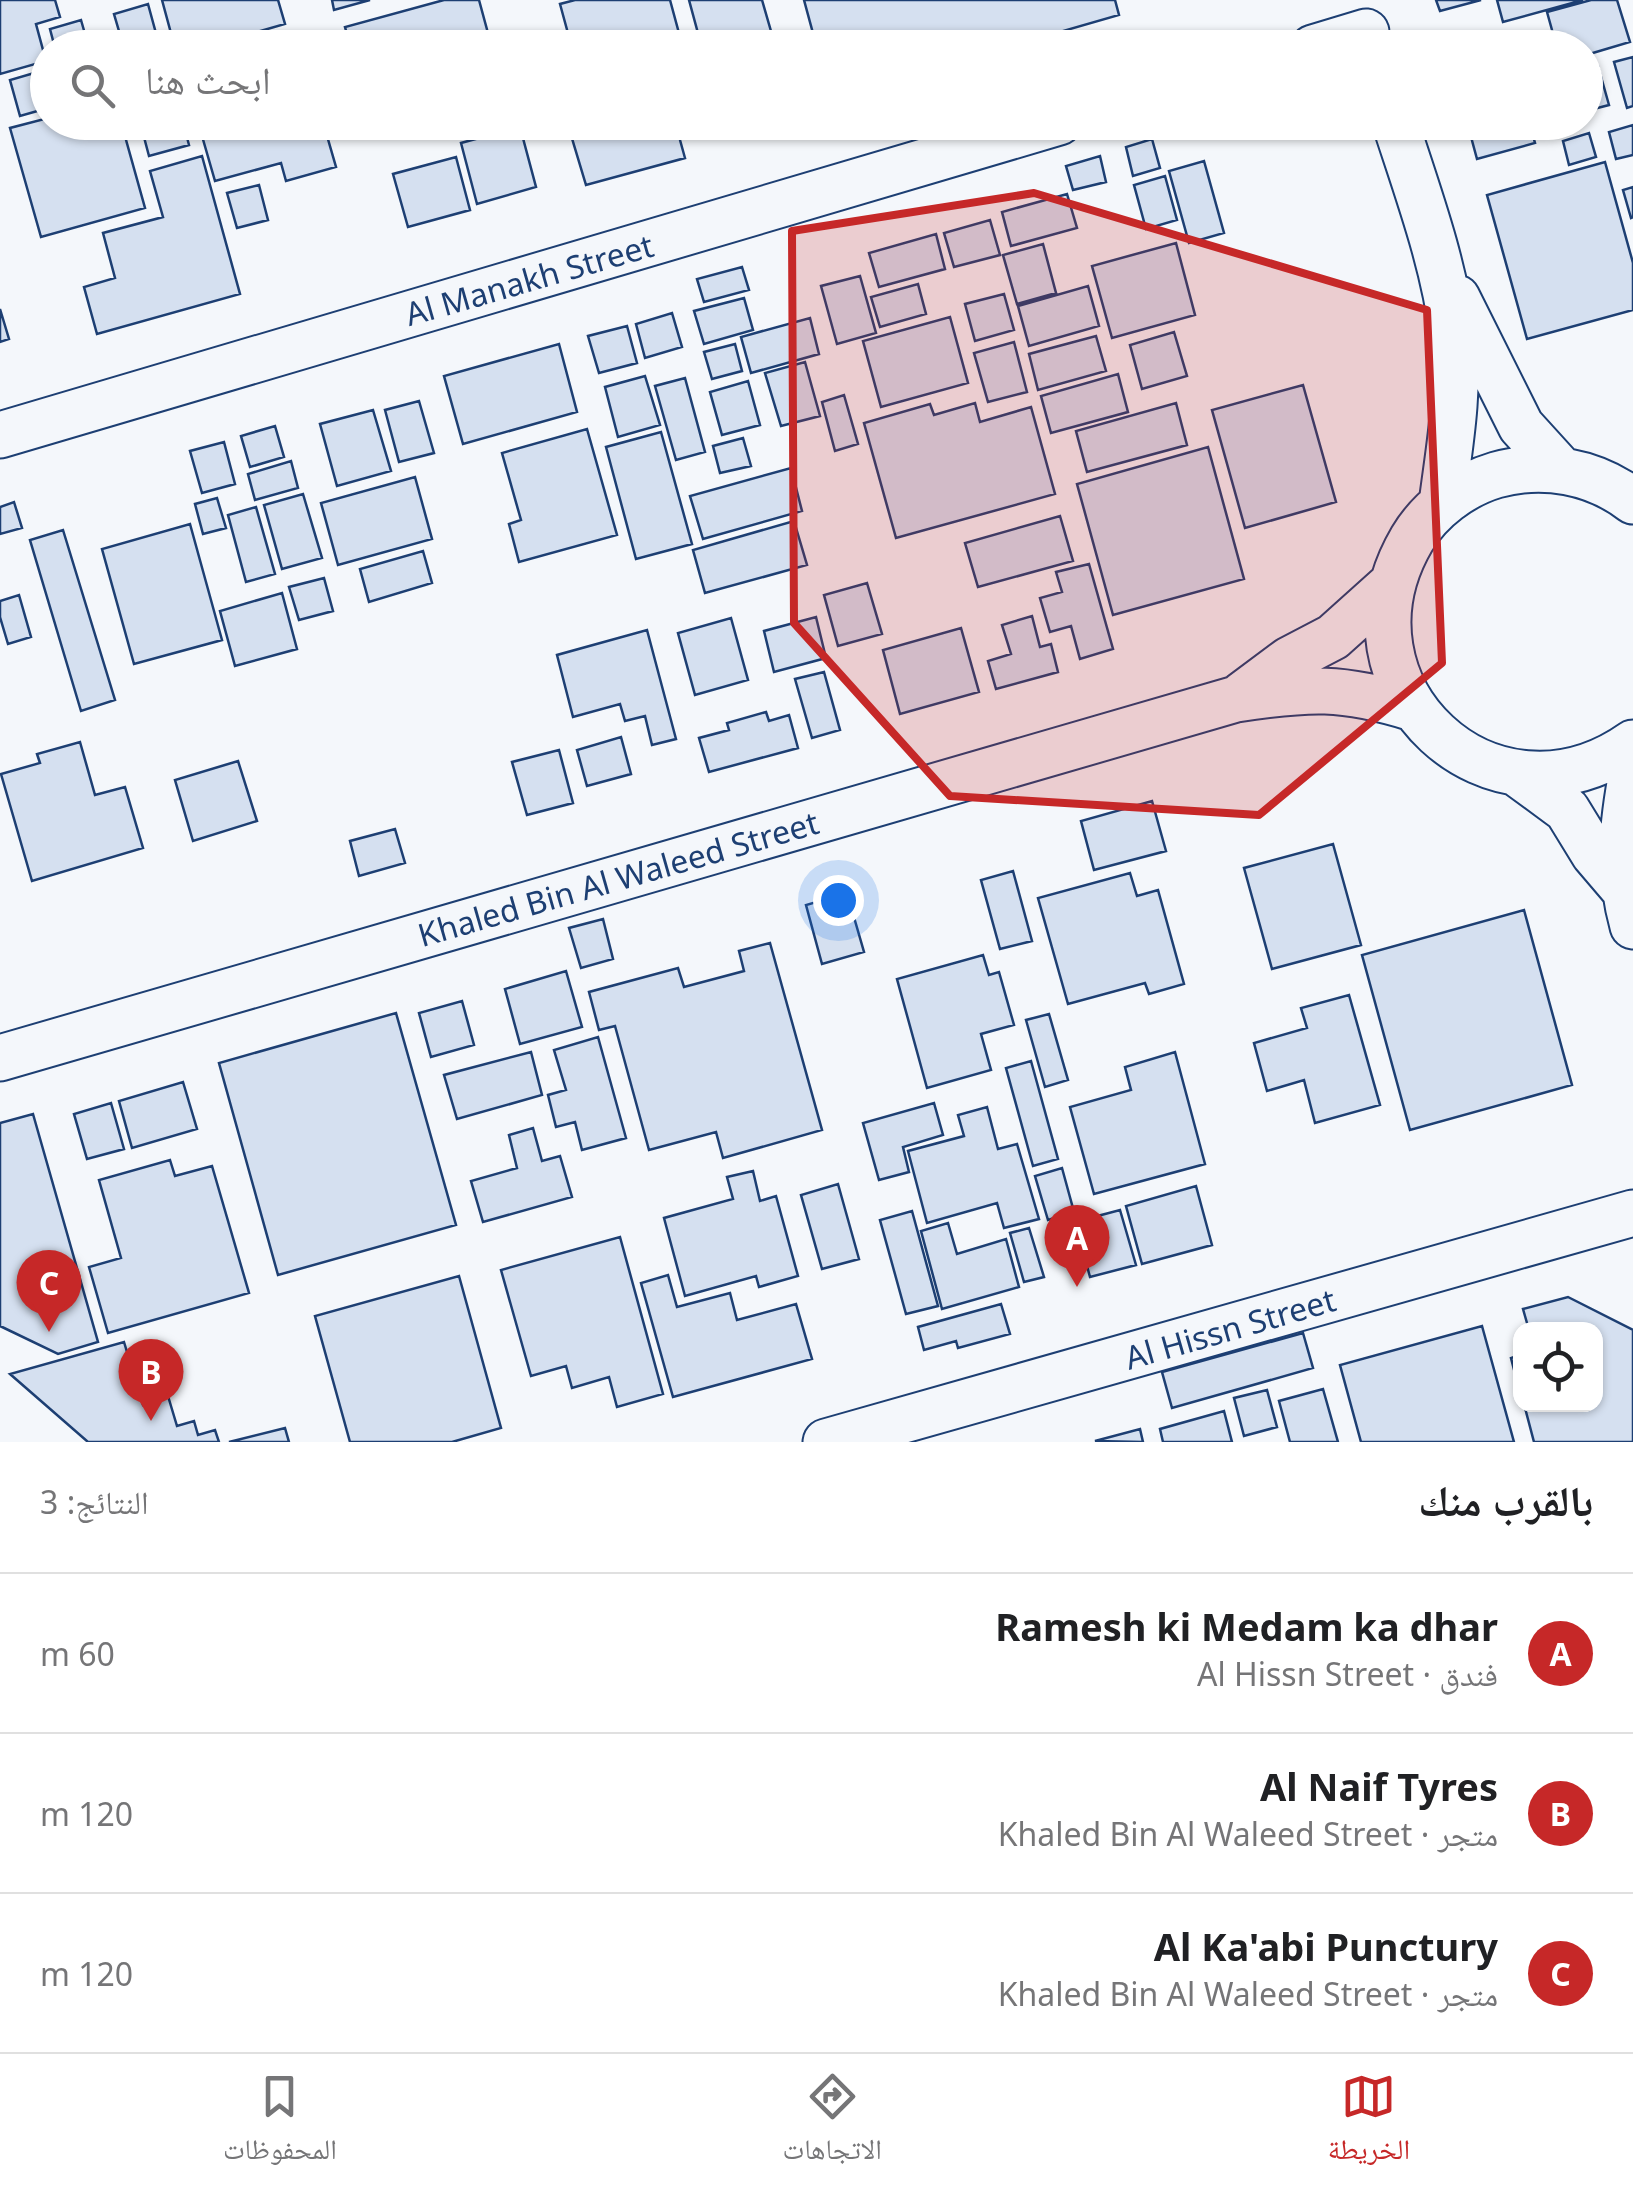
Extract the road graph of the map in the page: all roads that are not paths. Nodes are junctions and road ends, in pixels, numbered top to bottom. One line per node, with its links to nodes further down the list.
1 (998, 140): 4 (street, Al Manakh Street)
2 (1401, 140): 3 (street)
3 (1441, 265): 5 (street); 7 (street)
4 (0, 435)
5 (1561, 470): 6 (street); 7 (street)
6 (1633, 501)
7 (1442, 504): 8 (street)
8 (1392, 584): 9 (street, Khaled Bin Al Waleed Street); 10 (street)
9 (1236, 699): 10 (street, Khaled Bin Al Waleed Street); 15 (street, Khaled Bin Al Waleed Street)
10 (1413, 708): 13 (street)
11 (1633, 743): 13 (street)
12 (1633, 766): 14 (street)
13 (1518, 774): 14 (street)
14 (1628, 907)
15 (0, 1058)
16 (1633, 1213): 17 (street, Al Hissn Street)
17 (826, 1442)

